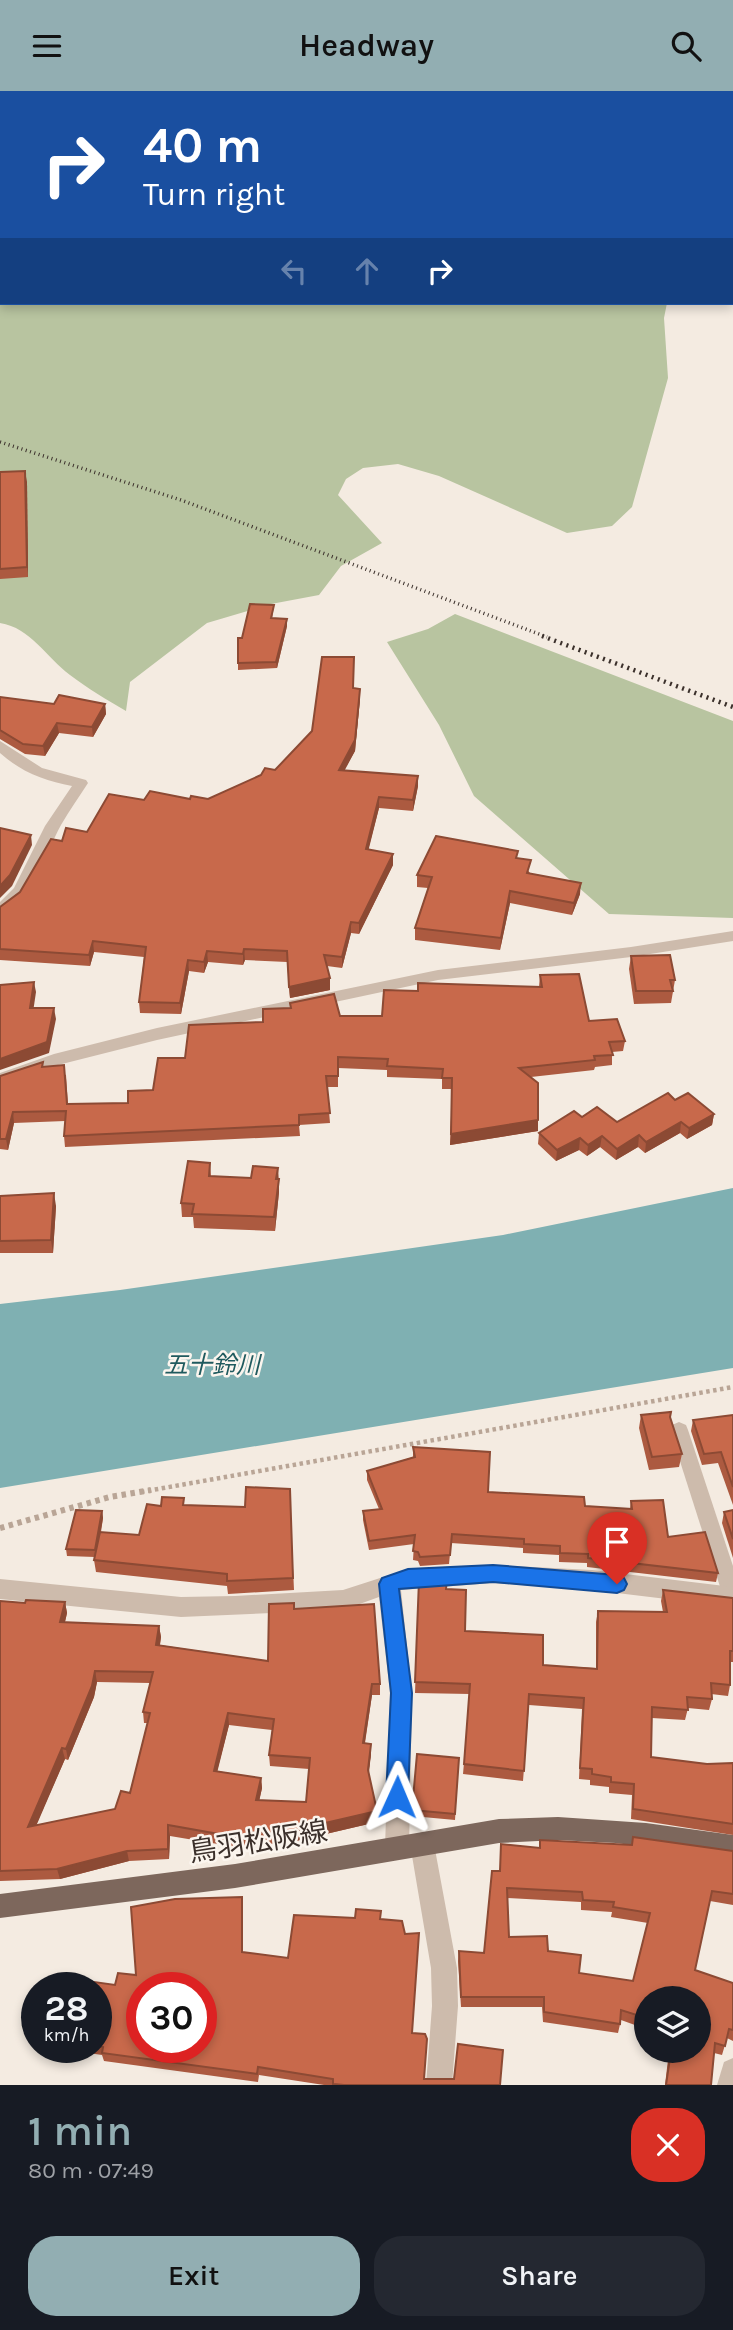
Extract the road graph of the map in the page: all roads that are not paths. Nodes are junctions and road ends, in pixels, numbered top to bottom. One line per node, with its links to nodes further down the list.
1 (0, 745): 2 (street)
2 (0, 911)
3 (733, 936): 4 (street)
4 (0, 1079)
5 (679, 1430): 8 (lane)
6 (389, 1584): 7 (street); 8 (street); 9 (street)
7 (0, 1589)
8 (733, 1596)
9 (409, 1846): 10 (main road, 鳥羽松阪線); 11 (main road, 鳥羽松阪線); 13 (street)
10 (733, 1847)
11 (0, 1906)
12 (733, 2071): 14 (street)
13 (439, 2085)
14 (730, 2085)

